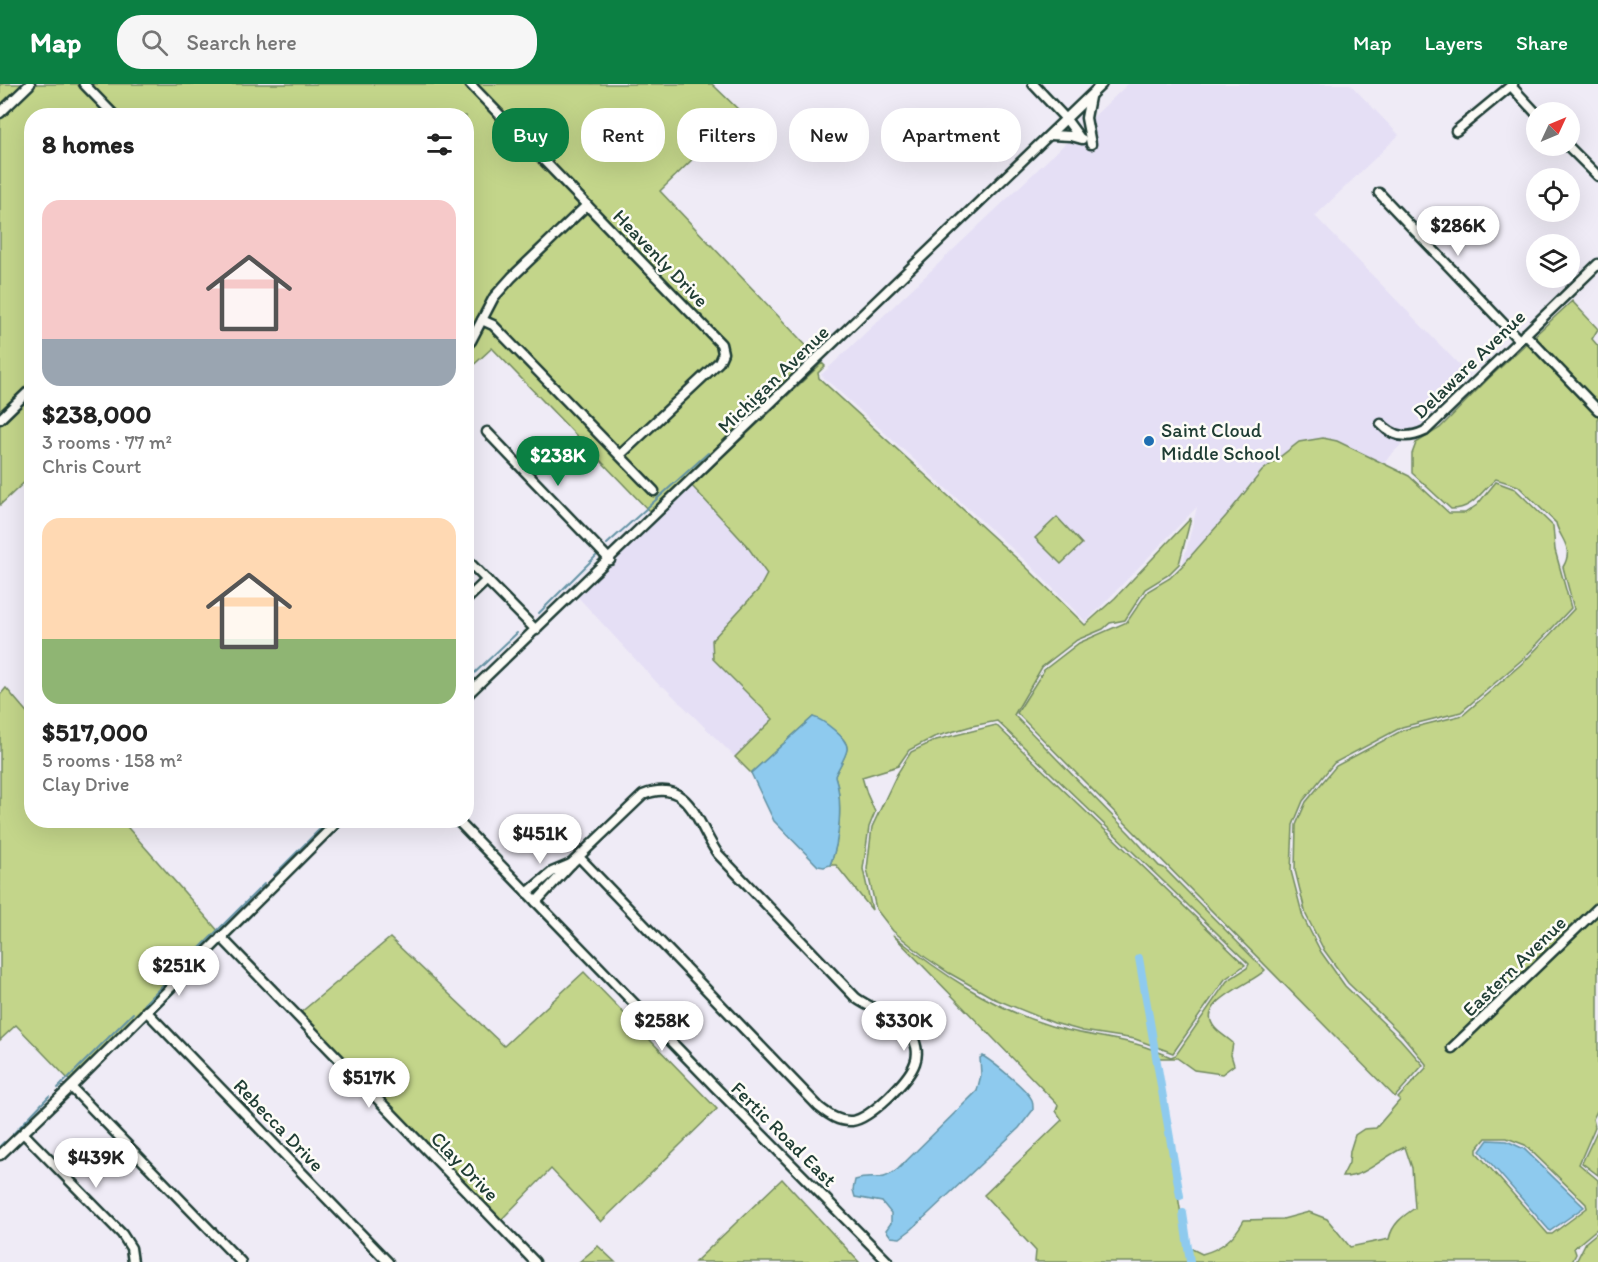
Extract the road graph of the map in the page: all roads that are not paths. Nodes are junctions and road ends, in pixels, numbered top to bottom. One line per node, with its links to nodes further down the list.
1 (30, 84): 10 (street)
2 (84, 84): 9 (street)
3 (470, 84): 18 (street, Heavenly Drive)
4 (1033, 84): 11 (street)
5 (1102, 84): 7 (street, Michigan Avenue)
6 (1512, 85): 8 (street); 12 (street)
7 (1091, 95): 11 (street, Michigan Avenue); 14 (street)
8 (1527, 102)
9 (107, 108)
10 (0, 113)
11 (1066, 120): 13 (street, Michigan Avenue); 14 (street)
12 (1456, 131)
13 (1050, 135): 14 (street); 30 (street, Michigan Avenue)
14 (1080, 138)
15 (1578, 156): 16 (street)
16 (1598, 176)
17 (1379, 193): 22 (street)
18 (586, 205): 20 (street); 28 (street, Heavenly Drive)
19 (1598, 264): 22 (street, Delaware Avenue)
20 (482, 320): 21 (street); 28 (street)
21 (474, 335)
22 (1522, 337): 24 (street); 26 (street, Delaware Avenue)
23 (24, 396): 25 (street)
24 (1598, 410)
25 (0, 419)
26 (1381, 424)
27 (487, 432): 30 (street)
28 (620, 455): 29 (street)
29 (654, 491)
30 (610, 560): 34 (street, Michigan Avenue)
31 (474, 566): 32 (street)
32 (487, 580): 33 (street); 34 (street)
33 (474, 592)
34 (536, 630): 35 (street, Michigan Avenue)
35 (474, 688)
36 (331, 828): 43 (street)
37 (466, 828): 40 (street, Fertic Road East)
38 (579, 857): 38 (street); 39 (street)
39 (571, 864): 40 (street); 41 (street)
40 (527, 893): 41 (street, Fertic Road East)
41 (536, 902): 53 (street, Fertic Road East)
42 (1598, 908): 45 (street, Eastern Avenue)
43 (221, 937): 44 (street); 52 (street, Clay Drive)
44 (146, 1011): 46 (street); 51 (street, Rebecca Drive)
45 (1452, 1048)
46 (71, 1087): 47 (street); 50 (street)
47 (22, 1133): 48 (street); 49 (street)
48 (0, 1155)
49 (133, 1262)
50 (241, 1262)
51 (388, 1262)
52 (535, 1262)
53 (888, 1262)

